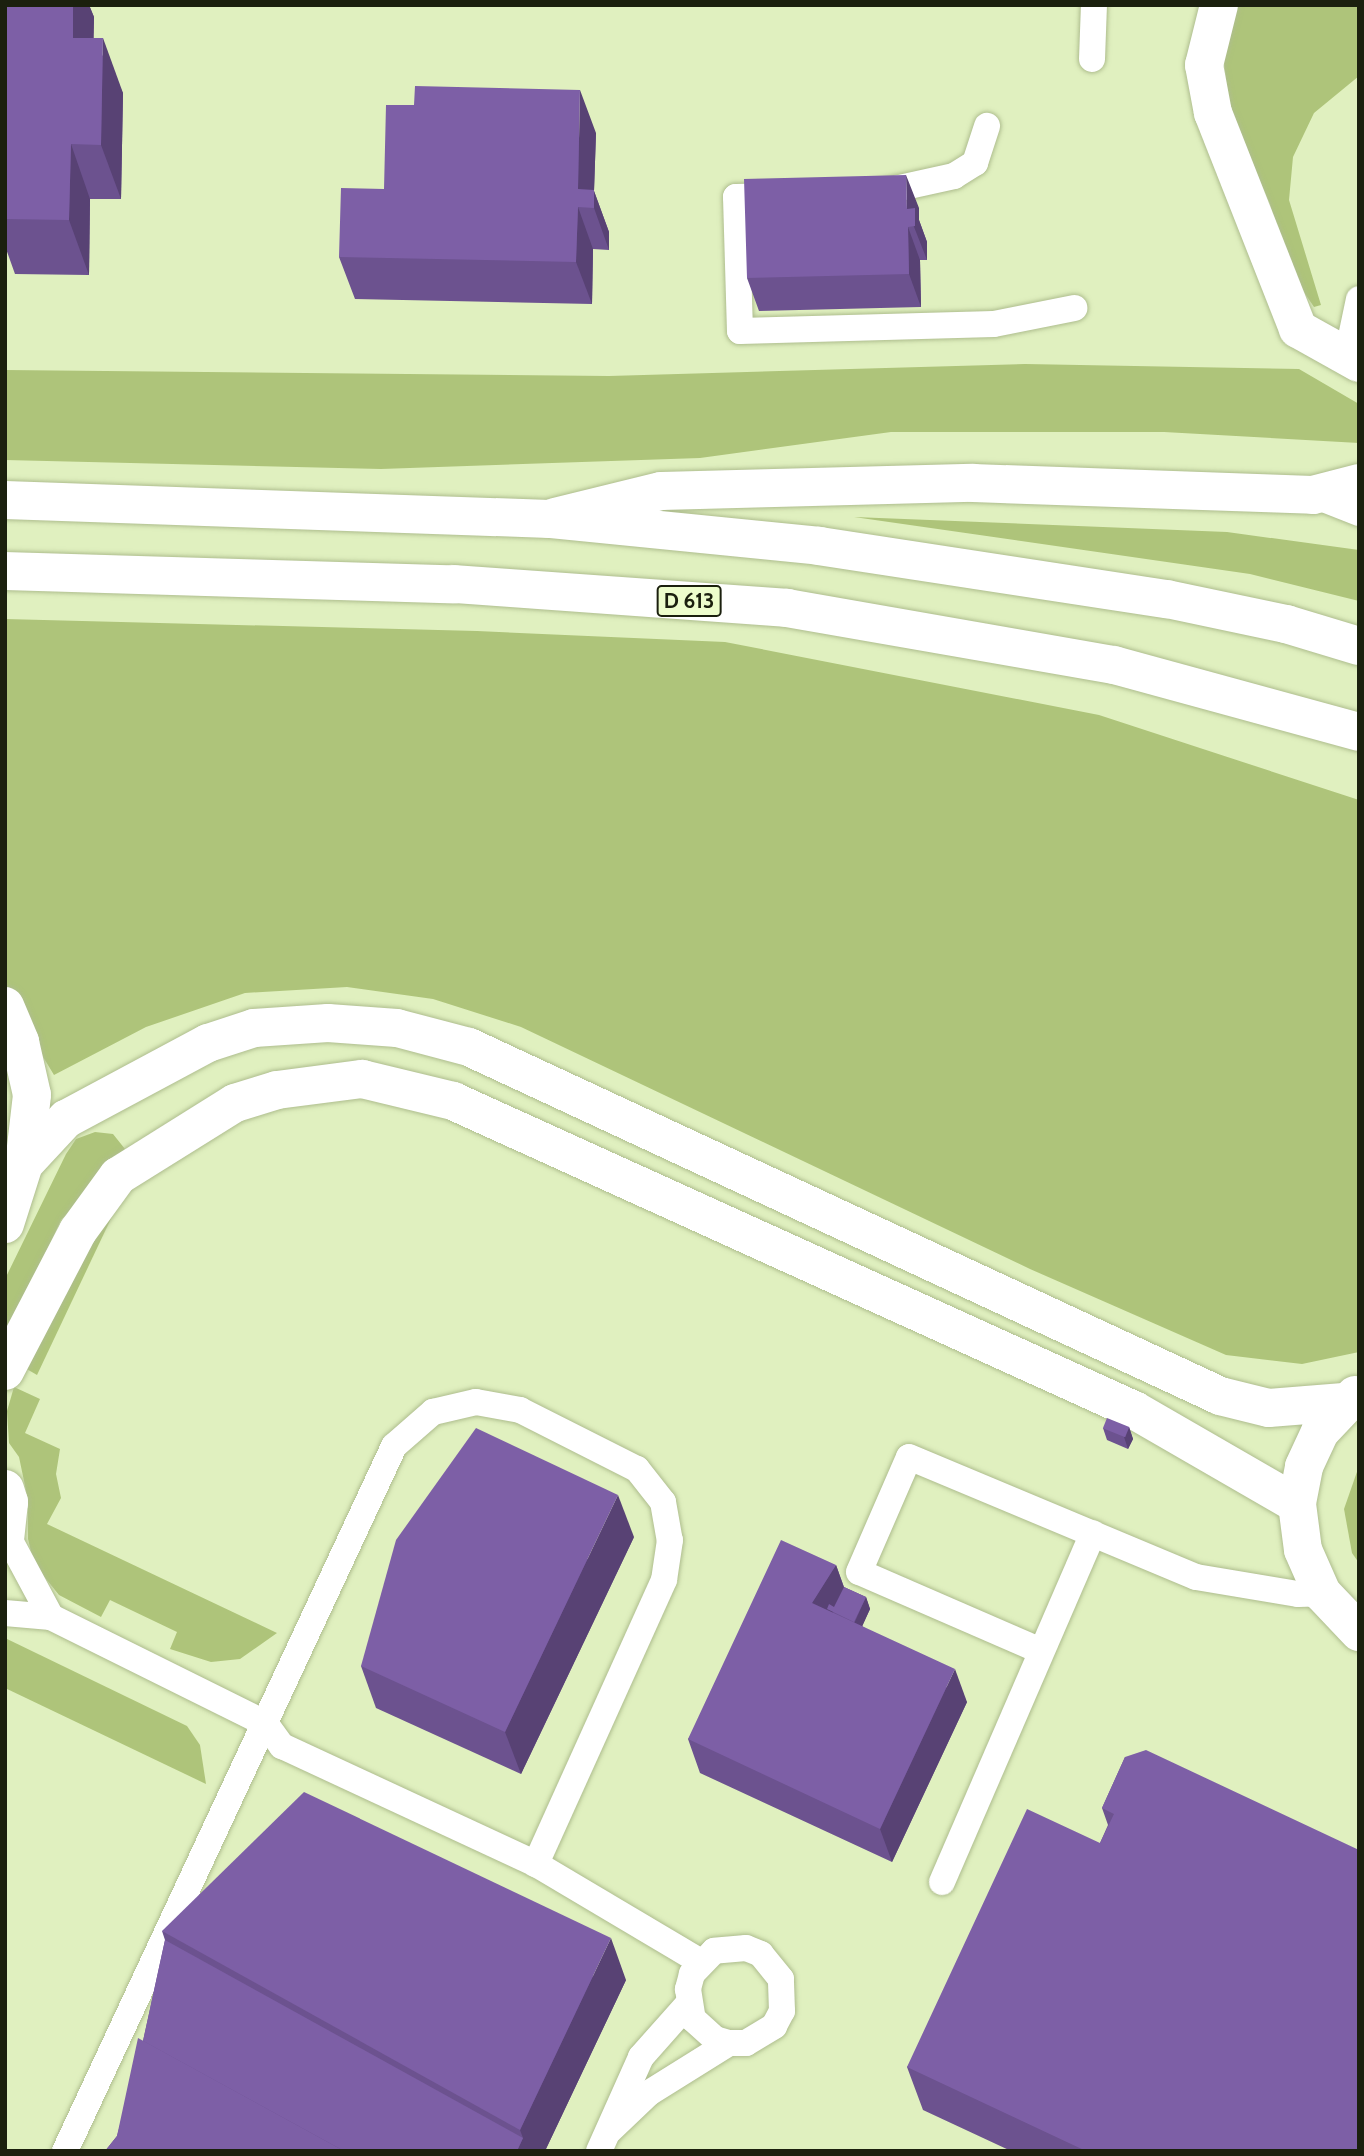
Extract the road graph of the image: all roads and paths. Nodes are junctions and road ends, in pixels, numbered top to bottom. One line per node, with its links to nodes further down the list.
1 (1094, 5): 3 (lane)
2 (1219, 5): 9 (street)
3 (1092, 59)
4 (986, 126): 5 (lane)
5 (846, 194)
6 (805, 195): 8 (lane)
7 (1359, 299): 9 (lane)
8 (1074, 308)
9 (1353, 360)
10 (1359, 483): 11 (street)
11 (1313, 495): 13 (lane); 14 (street)
12 (5, 500): 14 (street)
13 (1359, 513)
14 (550, 519): 16 (street)
15 (5, 571): 17 (street, D 613)
16 (1359, 646)
17 (1359, 732)
18 (5, 1006): 19 (street)
19 (24, 1164): 20 (street); 22 (street)
20 (5, 1224)
21 (5, 1371): 24 (street)
22 (1352, 1397): 24 (street)
23 (5, 1489): 26 (street)
24 (1297, 1504): 27 (street)
25 (1093, 1532): 27 (lane); 31 (lane); 31 (lane)
26 (6, 1536): 29 (lane)
27 (1322, 1593): 30 (street)
28 (5, 1613): 29 (lane)
29 (51, 1617): 32 (lane)
30 (1359, 1632)
31 (1041, 1651): 34 (lane)
32 (265, 1723): 33 (lane); 33 (lane); 39 (lane)
33 (536, 1864): 35 (lane)
34 (942, 1882)
35 (701, 1962): 36 (lane); 37 (lane)
36 (688, 2004): 37 (lane); 38 (lane)
37 (729, 2043): 38 (lane)
38 (604, 2141)
39 (65, 2151)

